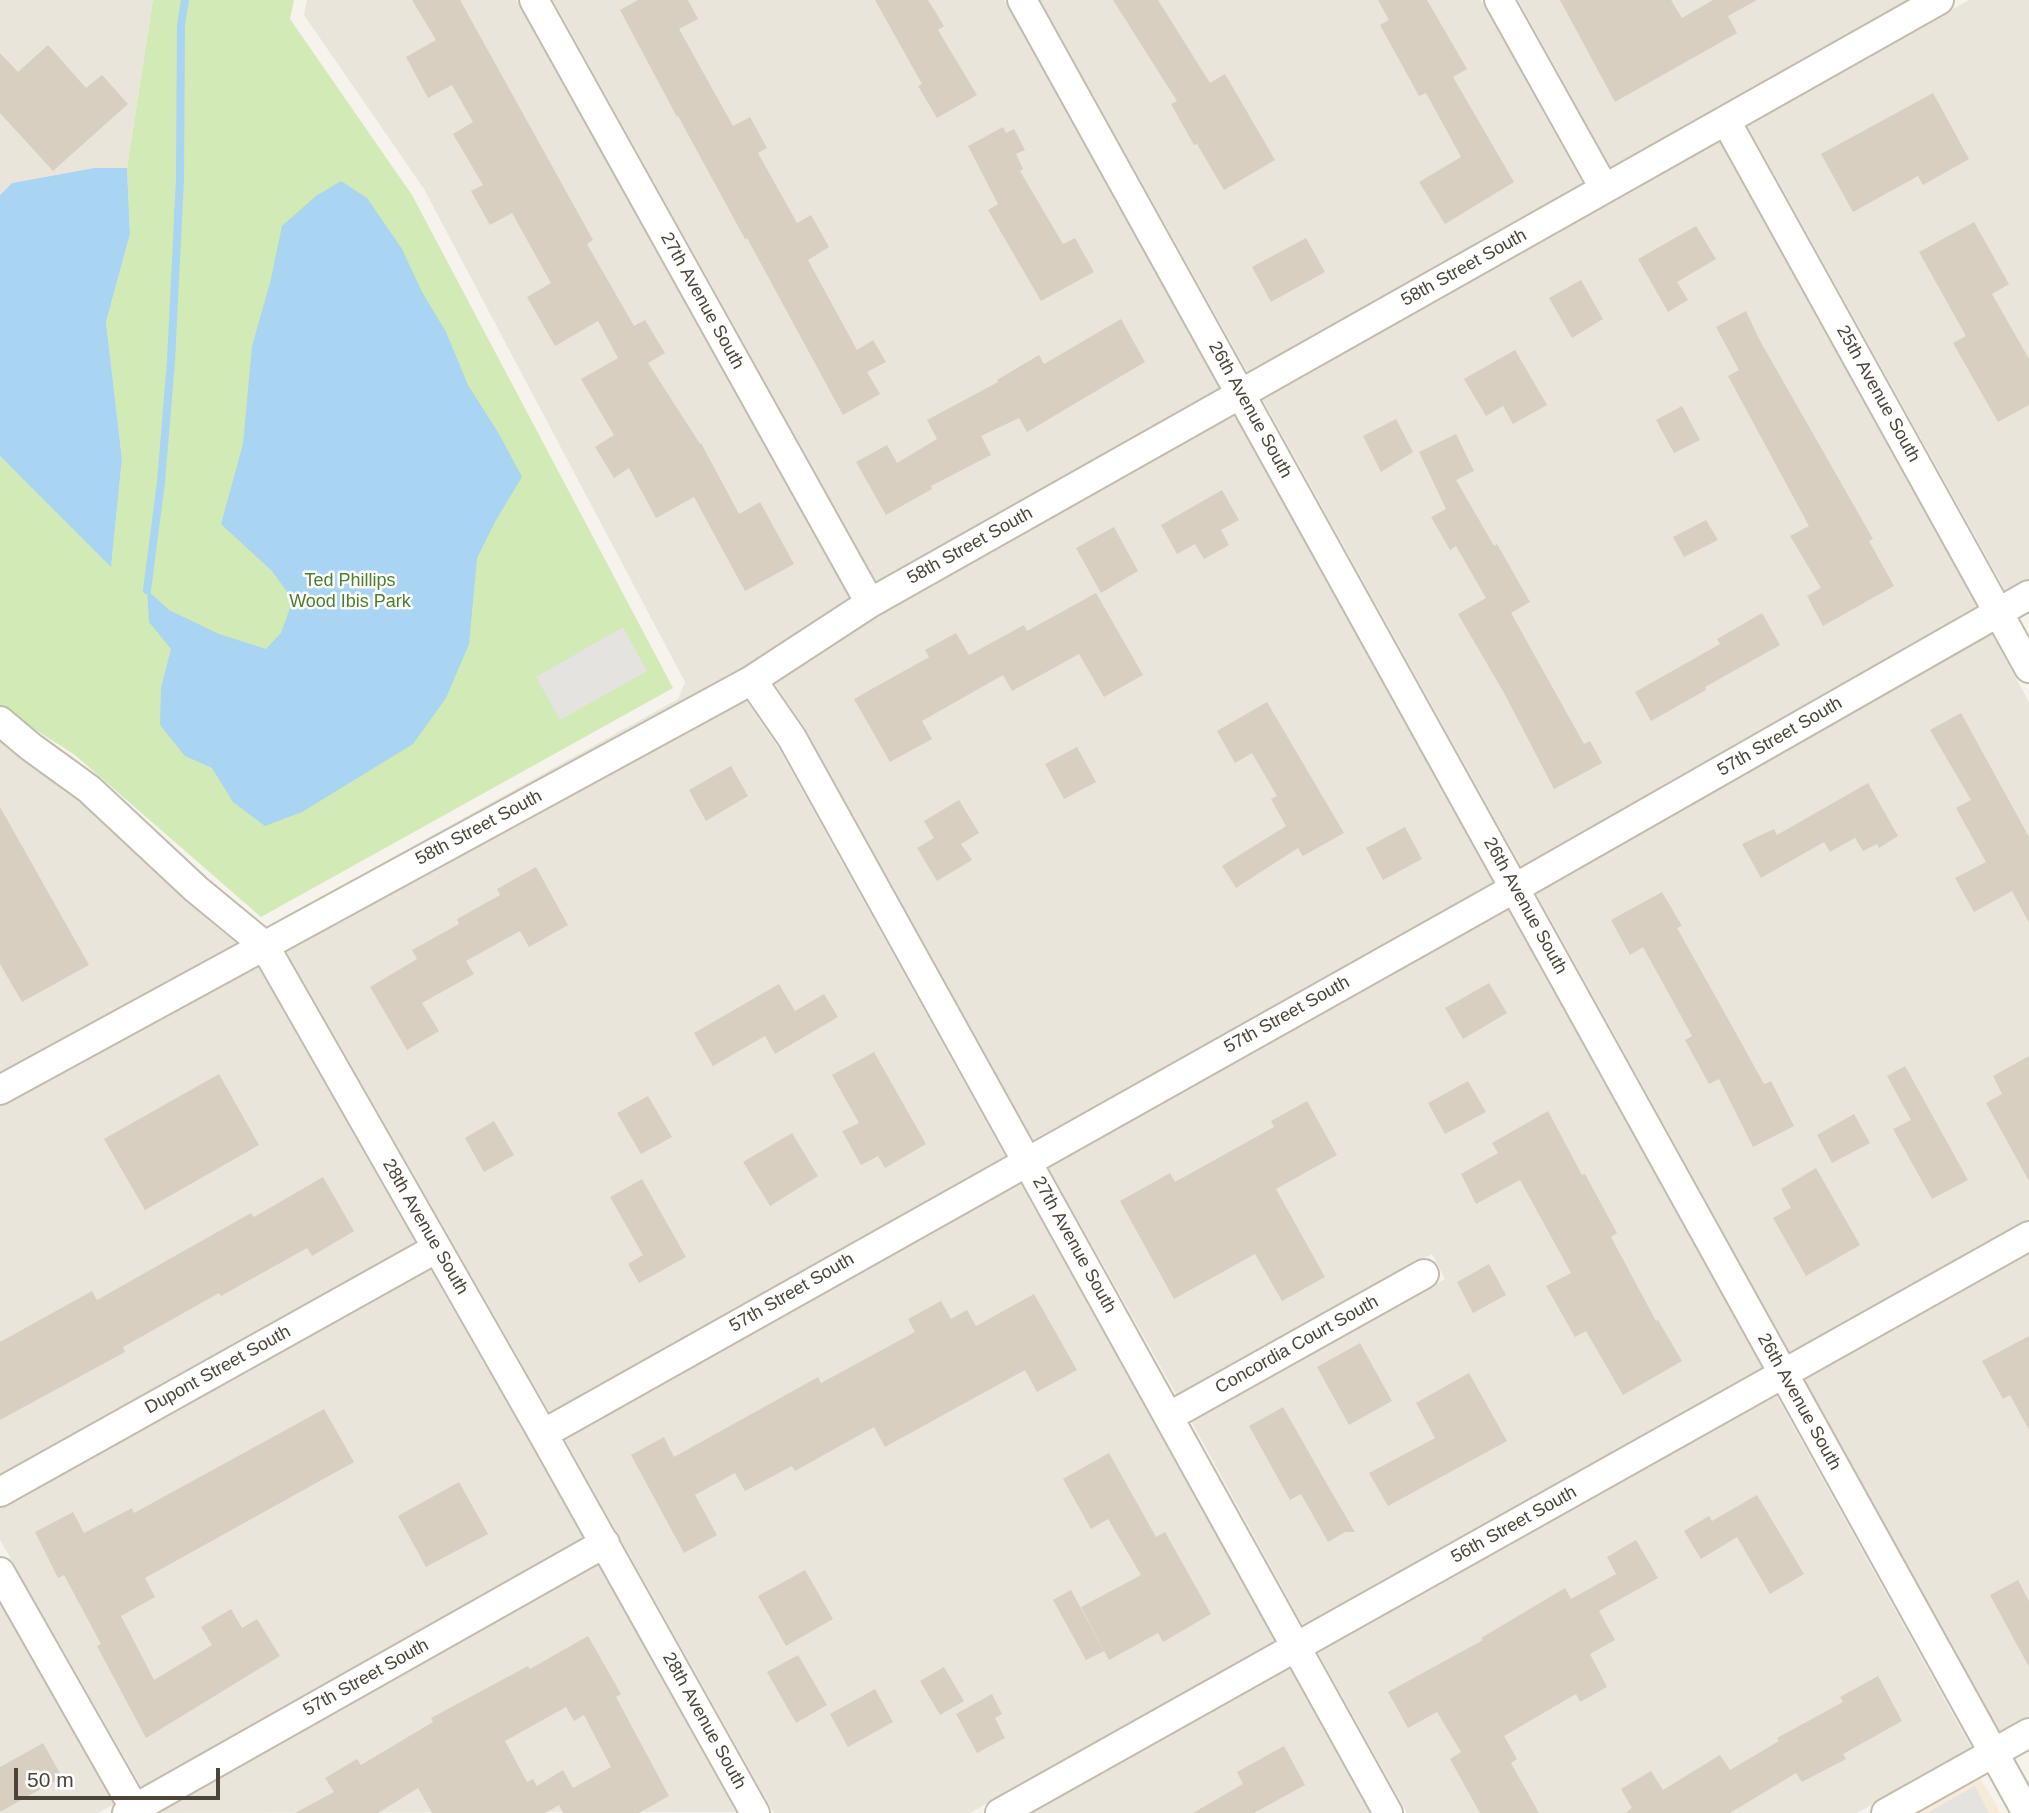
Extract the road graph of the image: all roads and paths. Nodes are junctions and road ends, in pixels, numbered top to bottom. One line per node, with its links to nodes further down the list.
1 (534, 0): 9 (street, 27th Avenue South)
2 (1022, 0): 7 (street, 26th Avenue South)
3 (1499, 0): 6 (street)
4 (1940, 0): 5 (street, 58th Street South)
5 (1726, 121): 6 (street, 58th Street South); 10 (street, 25th Avenue South)
6 (1604, 188): 7 (street, 58th Street South)
7 (1241, 393): 9 (street, 58th Street South); 14 (street, 26th Avenue South)
8 (2029, 595): 10 (street, 57th Street South)
9 (870, 603): 12 (street, 58th Street South)
10 (1999, 612): 11 (street, 25th Avenue South); 14 (street, 57th Street South)
11 (2029, 668)
12 (752, 680): 15 (street, 58th Street South); 17 (street, 27th Avenue South)
13 (0, 721): 15 (street, 28th Avenue South)
14 (1515, 888): 17 (street, 57th Street South); 21 (street, 26th Avenue South)
15 (264, 945): 16 (street, 58th Street South); 19 (street, 28th Avenue South)
16 (0, 1090)
17 (1026, 1161): 22 (street, 27th Avenue South); 23 (street, 57th Street South)
18 (2029, 1236): 21 (street, 56th Street South)
19 (437, 1248): 23 (street, 28th Avenue South); 24 (street, Dupont Street South)
20 (1424, 1274): 22 (street, Concordia Court South)
21 (1783, 1374): 27 (street, 56th Street South); 29 (street, 26th Avenue South)
22 (1170, 1416): 27 (street, 27th Avenue South)
23 (543, 1434): 25 (street, 28th Avenue South)
24 (0, 1492)
25 (605, 1543): 30 (street, 57th Street South); 31 (street, 28th Avenue South)
26 (0, 1572): 30 (street)
27 (1297, 1647): 32 (street, 56th Street South); 33 (street, 27th Avenue South)
28 (2029, 1733): 29 (street)
29 (1993, 1754): 34 (street); 35 (street, 26th Avenue South)
30 (133, 1812)
31 (755, 1813)
32 (1000, 1813)
33 (1388, 1813)
34 (1886, 1813)
35 (2026, 1813)

